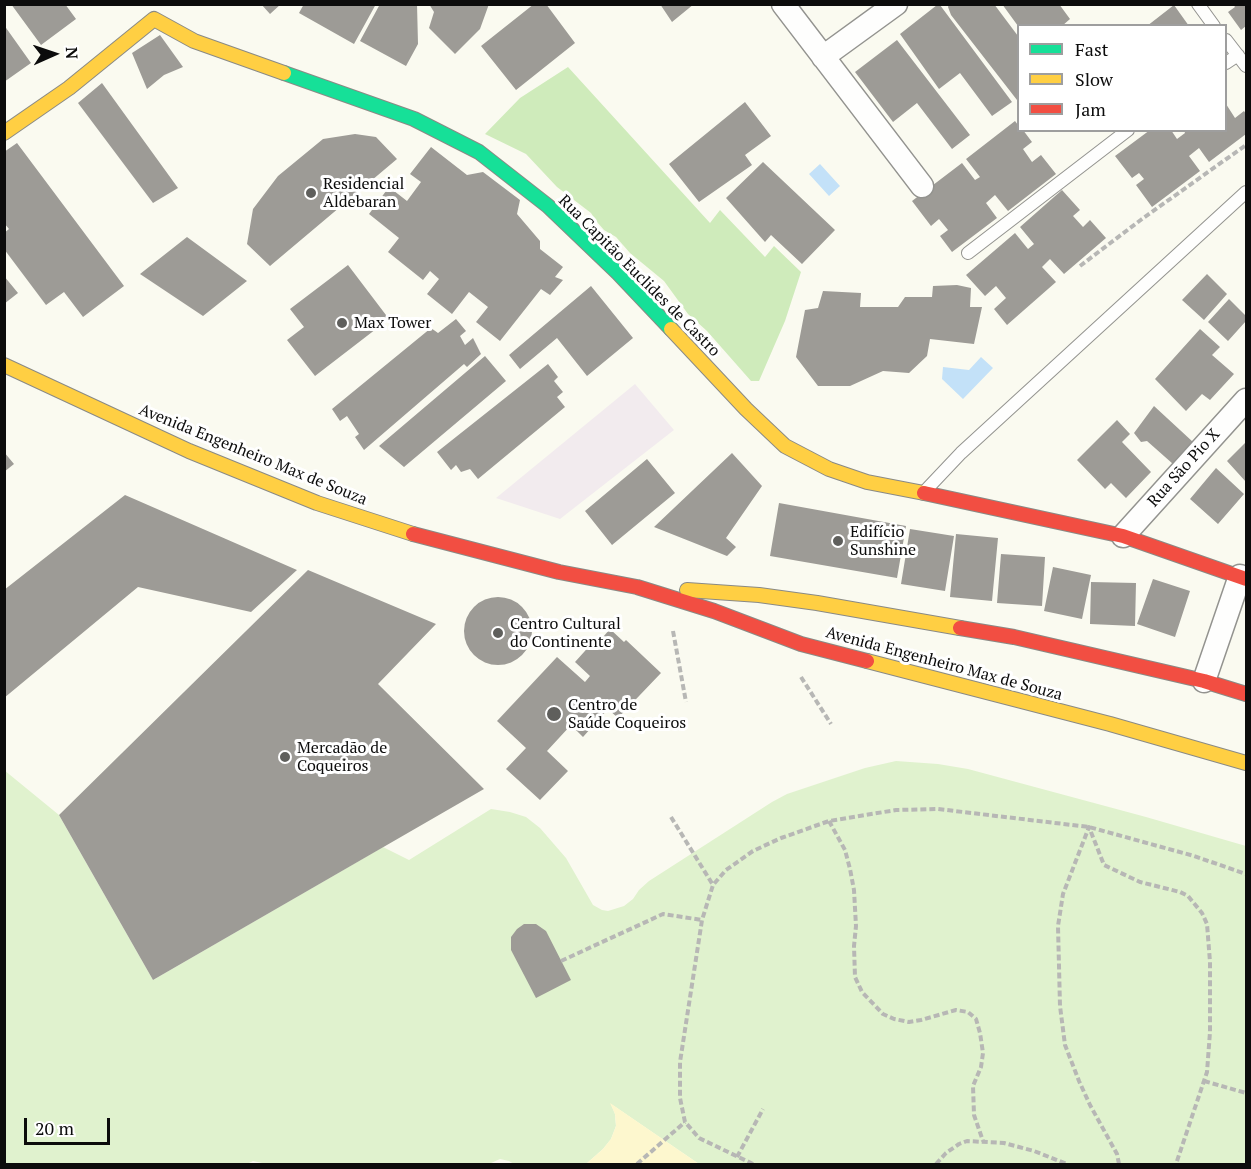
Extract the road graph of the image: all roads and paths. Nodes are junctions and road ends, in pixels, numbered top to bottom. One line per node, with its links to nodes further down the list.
1 (783, 4): 8 (street)
2 (896, 4): 8 (street)
3 (1198, 4): 5 (lane)
4 (159, 12): 12 (main road, Rua Capitão Euclides de Castro); 20 (main road, Rua Capitão Euclides de Castro)
5 (1213, 24)
6 (1227, 41): 7 (lane)
7 (1238, 55): 9 (lane); 10 (lane)
8 (823, 57): 14 (street)
9 (1227, 62)
10 (1246, 66)
11 (1125, 132): 16 (lane)
12 (4, 133)
13 (1246, 146): 17 (path)
14 (922, 186)
15 (1246, 192): 20 (lane)
16 (968, 253)
17 (1080, 266)
18 (4, 365): 23 (main road, Avenida Engenheiro Max de Souza)
19 (1246, 400): 21 (street, Rua São Pio X)
20 (923, 493): 21 (main road, Rua Capitão Euclides de Castro)
21 (1123, 536): 22 (main road, Rua Capitão Euclides de Castro)
22 (1243, 578): 26 (street)
23 (637, 587): 26 (main road, Avenida Engenheiro Max de Souza); 30 (main road, Avenida Engenheiro Max de Souza)
24 (671, 622): 28 (path)
25 (795, 668): 29 (path)
26 (1204, 681): 27 (main road, Avenida Engenheiro Max de Souza)
27 (1246, 694)
28 (686, 702)
29 (831, 724)
30 (1246, 763)
31 (672, 817): 35 (path)
32 (830, 822): 33 (path); 35 (path); 42 (path)
33 (1089, 827): 34 (path); 38 (path); 48 (path)
34 (1246, 874)
35 (713, 885): 36 (path)
36 (702, 920): 37 (path); 41 (path)
37 (561, 961)
38 (1204, 1081): 39 (path); 49 (path)
39 (1246, 1093)
40 (763, 1108): 43 (path)
41 (685, 1122): 43 (path); 44 (path)
42 (983, 1141): 46 (path); 47 (path)
43 (737, 1157): 45 (path)
44 (637, 1164)
45 (753, 1164)
46 (936, 1164)
47 (1067, 1164)
48 (1119, 1164)
49 (1176, 1164)

